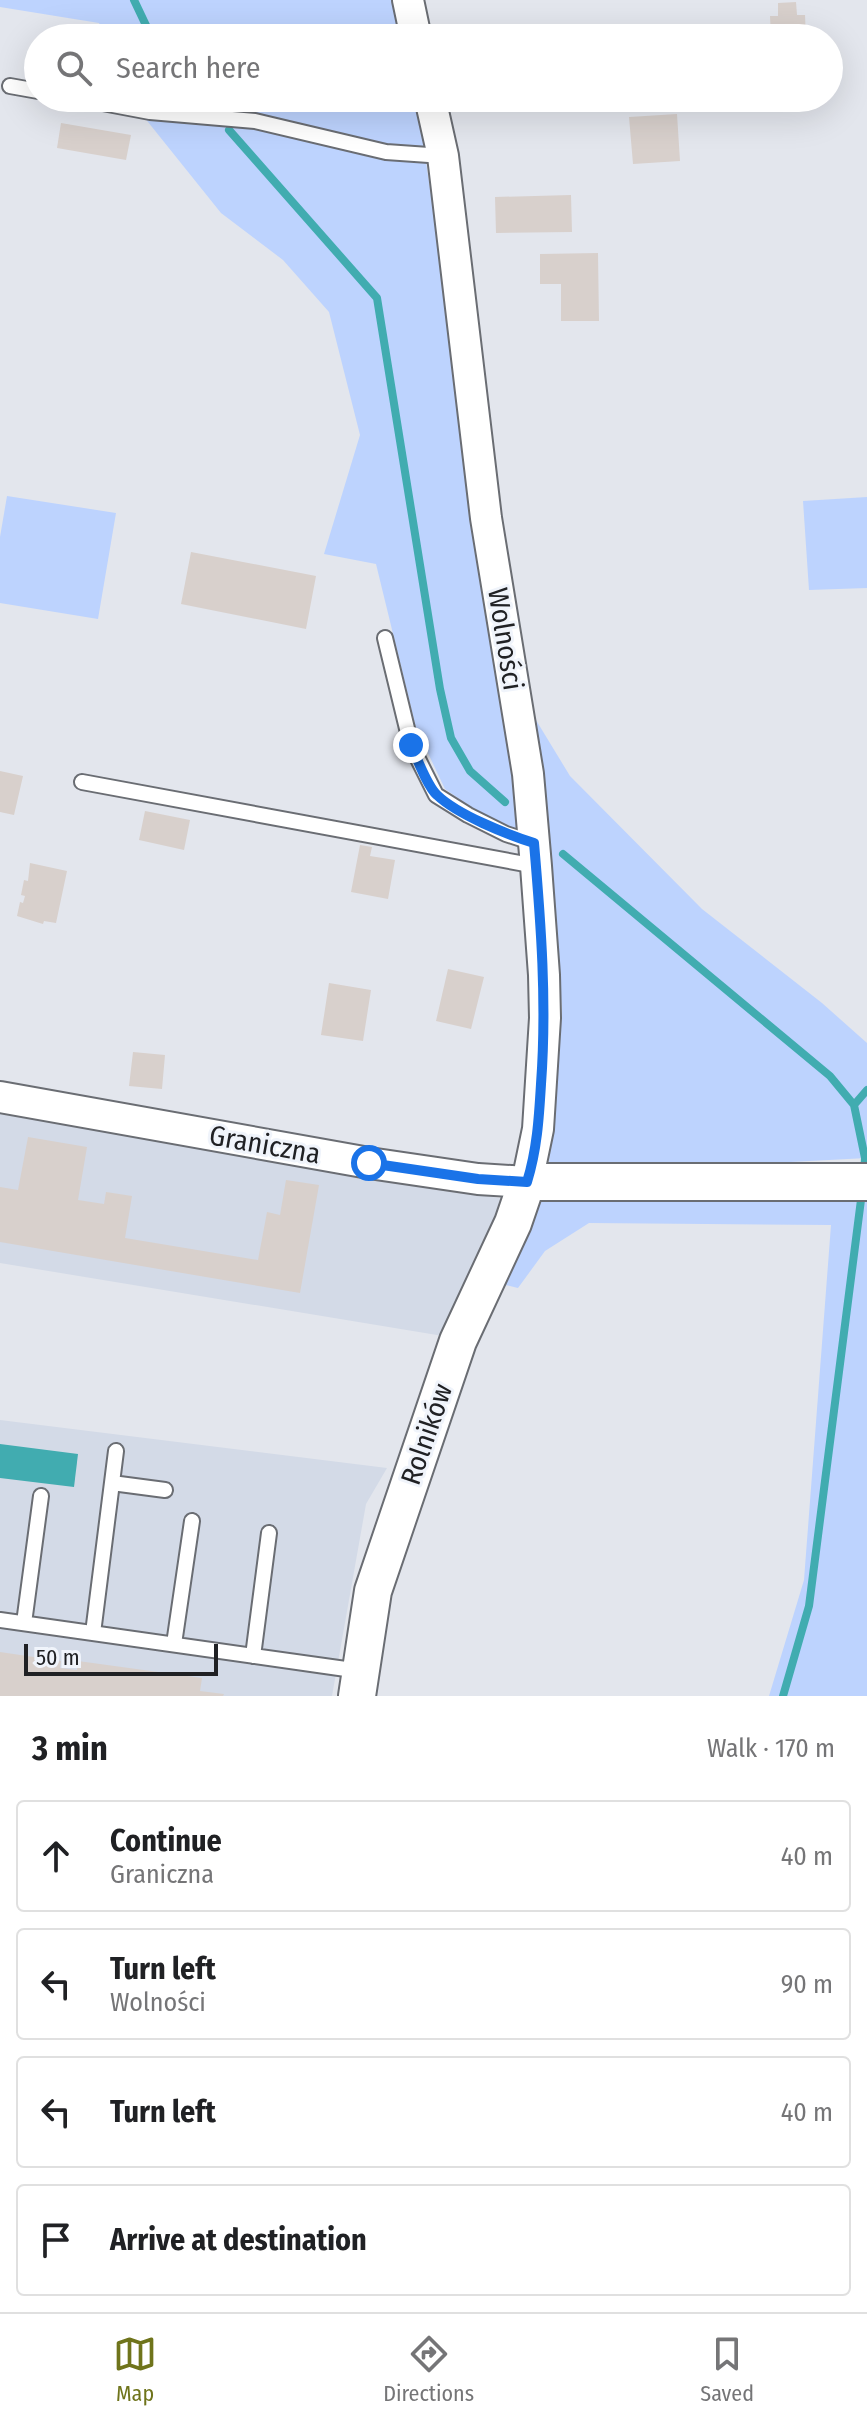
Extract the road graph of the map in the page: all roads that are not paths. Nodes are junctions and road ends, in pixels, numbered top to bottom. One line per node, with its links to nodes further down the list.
1 (408, 0): 2 (street)
2 (413, 24)
3 (10, 86): 4 (lane)
4 (24, 88)
5 (150, 112): 7 (lane)
6 (433, 112): 7 (street, Wolności)
7 (443, 156): 10 (street, Wolności)
8 (385, 638): 10 (lane)
9 (82, 782): 10 (lane)
10 (535, 855): 12 (street, Wolności)
11 (0, 1097): 12 (street, Graniczna)
12 (527, 1182): 13 (street, Graniczna); 25 (street, Rolników)
13 (854, 1182)
14 (116, 1451): 15 (lane)
15 (112, 1483): 16 (lane); 22 (lane)
16 (165, 1490)
17 (41, 1496): 21 (lane)
18 (192, 1521): 23 (lane)
19 (269, 1533): 24 (lane)
20 (0, 1620): 21 (lane)
21 (24, 1623): 22 (lane)
22 (93, 1633): 23 (lane)
23 (174, 1644): 24 (lane)
24 (253, 1656): 25 (lane)
25 (359, 1684)

